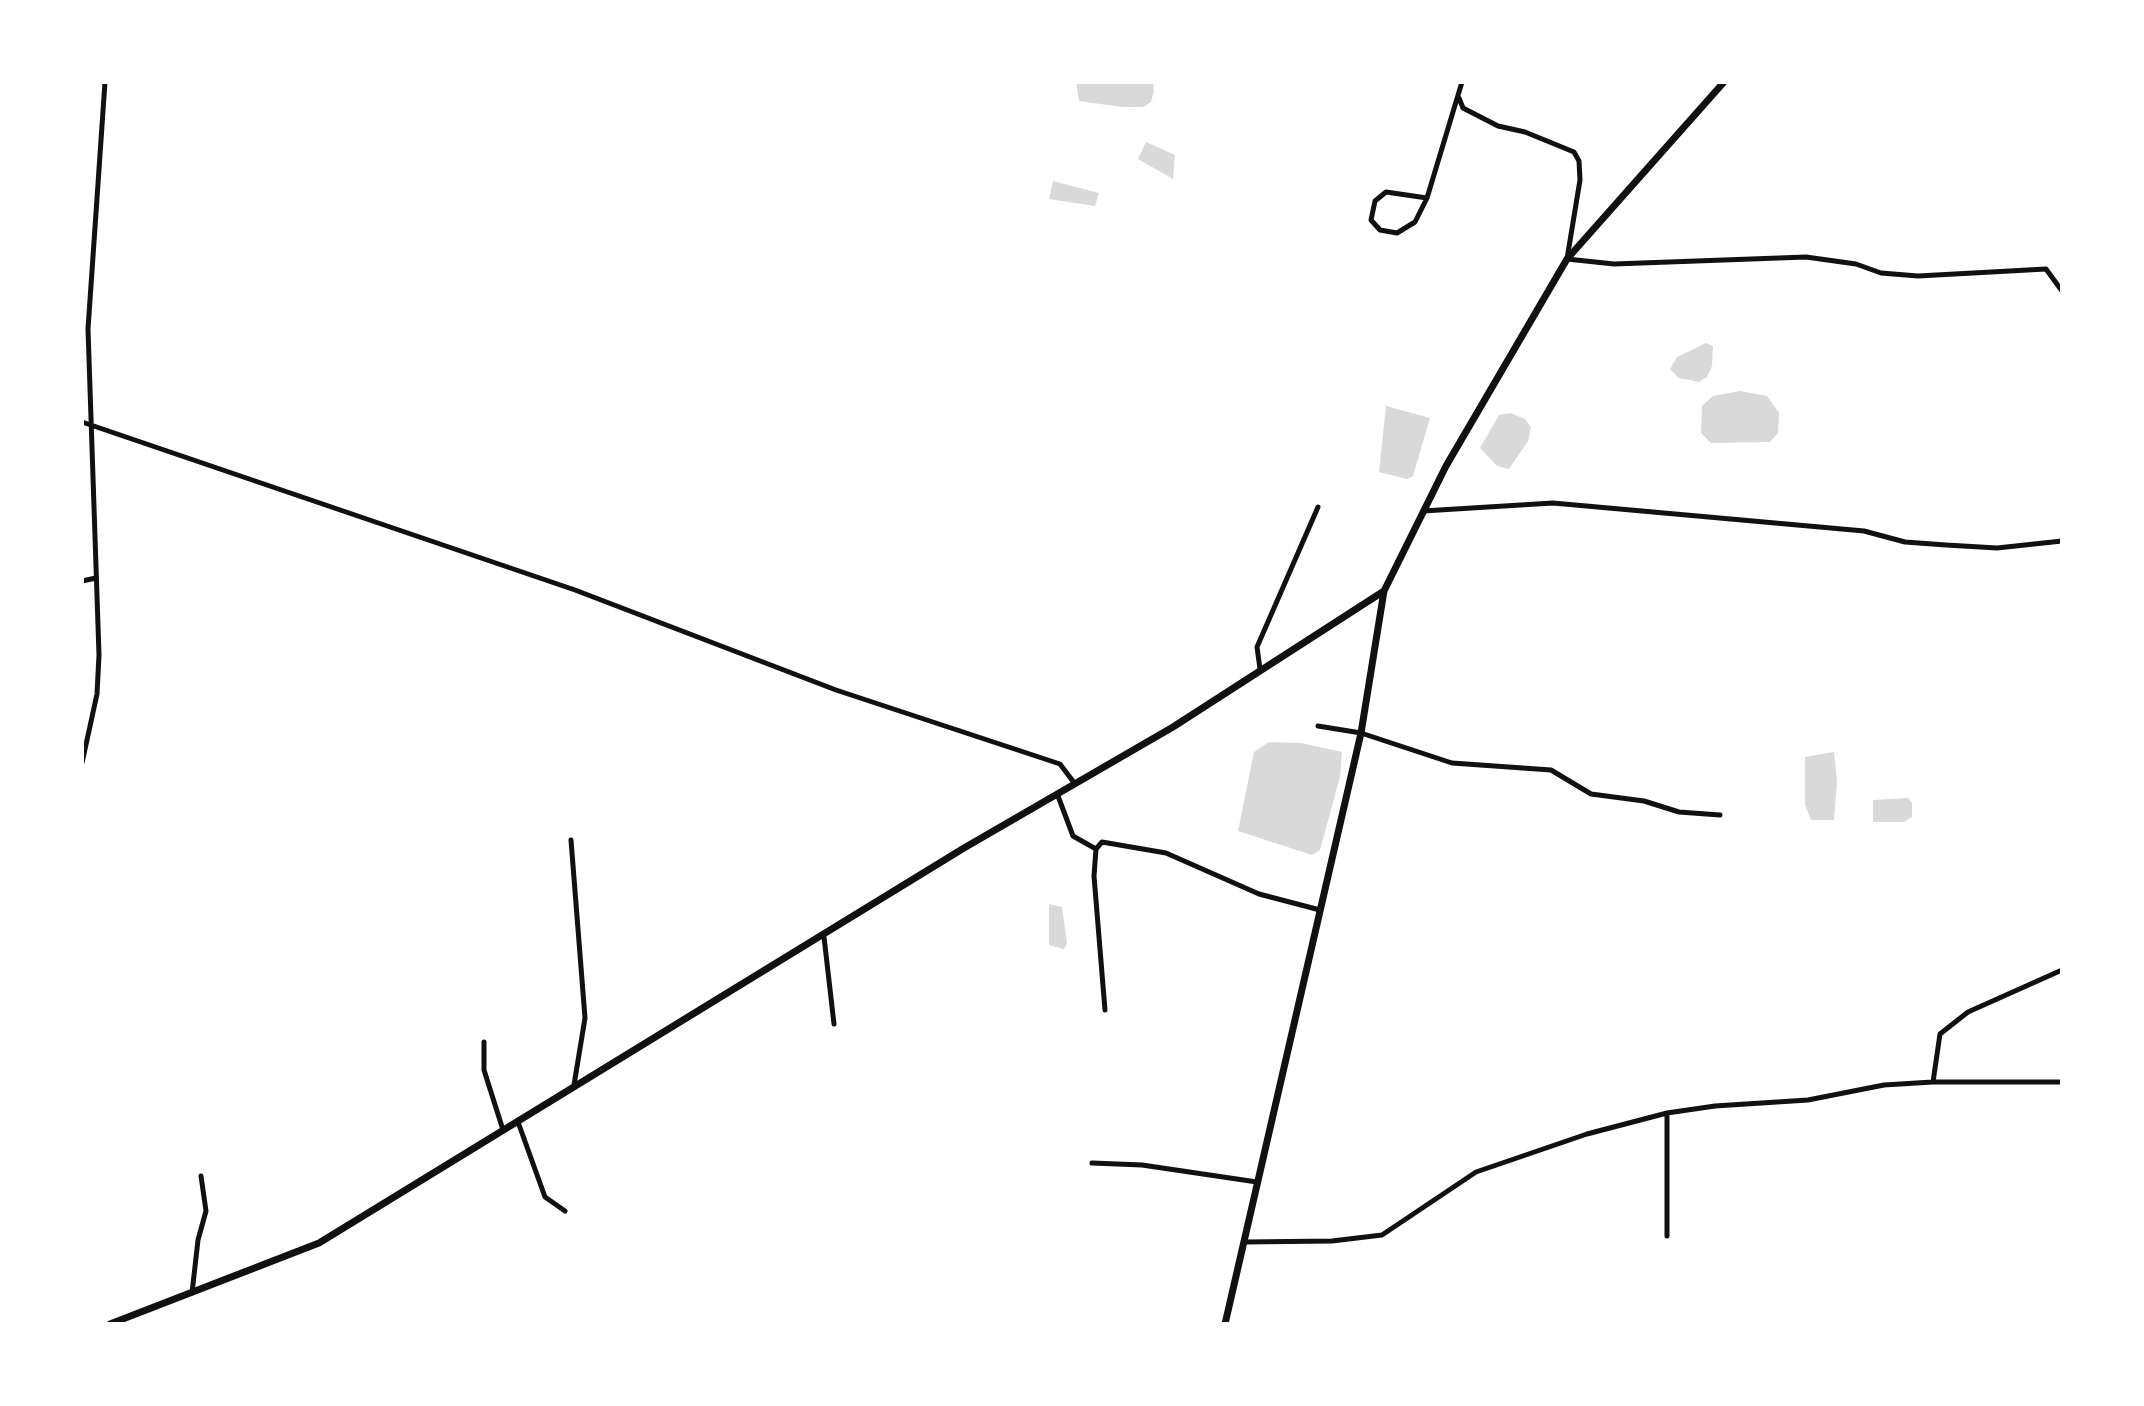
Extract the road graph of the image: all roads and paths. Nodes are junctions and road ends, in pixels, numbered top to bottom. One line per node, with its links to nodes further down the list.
1 (105, 82): 9 (street)
2 (1462, 82): 4 (street)
3 (1724, 82): 6 (main road)
4 (1459, 98): 5 (street); 6 (street)
5 (1427, 198): 5 (street)
6 (1567, 259): 7 (street); 11 (main road)
7 (2062, 291)
8 (82, 422): 9 (street)
9 (90, 425): 13 (street); 20 (street)
10 (1318, 507): 16 (street)
11 (1422, 511): 12 (street); 15 (main road)
12 (2062, 541)
13 (96, 578): 14 (street); 19 (street)
14 (82, 581)
15 (1384, 591): 16 (main road); 18 (main road)
16 (1260, 669): 20 (main road)
17 (1318, 726): 18 (street)
18 (1361, 733): 22 (street); 25 (main road)
19 (82, 763)
20 (1075, 784): 21 (main road)
21 (1058, 796): 24 (street); 26 (main road)
22 (1720, 815)
23 (571, 840): 33 (street)
24 (1096, 849): 25 (street); 28 (street)
25 (1320, 910): 39 (main road)
26 (824, 937): 29 (street); 33 (main road)
27 (2062, 970): 31 (street)
28 (1105, 1010)
29 (834, 1024)
30 (484, 1042): 36 (street)
31 (1933, 1082): 32 (street); 34 (street)
32 (2062, 1082)
33 (574, 1088): 35 (main road)
34 (1667, 1113): 41 (street); 42 (street)
35 (518, 1122): 36 (main road); 40 (street)
36 (503, 1131): 43 (main road)
37 (1092, 1163): 39 (street)
38 (201, 1176): 43 (street)
39 (1257, 1182): 42 (main road)
40 (565, 1211)
41 (1667, 1236)
42 (1244, 1242): 45 (main road)
43 (192, 1293): 44 (main road)
44 (110, 1324)
45 (1225, 1324)

